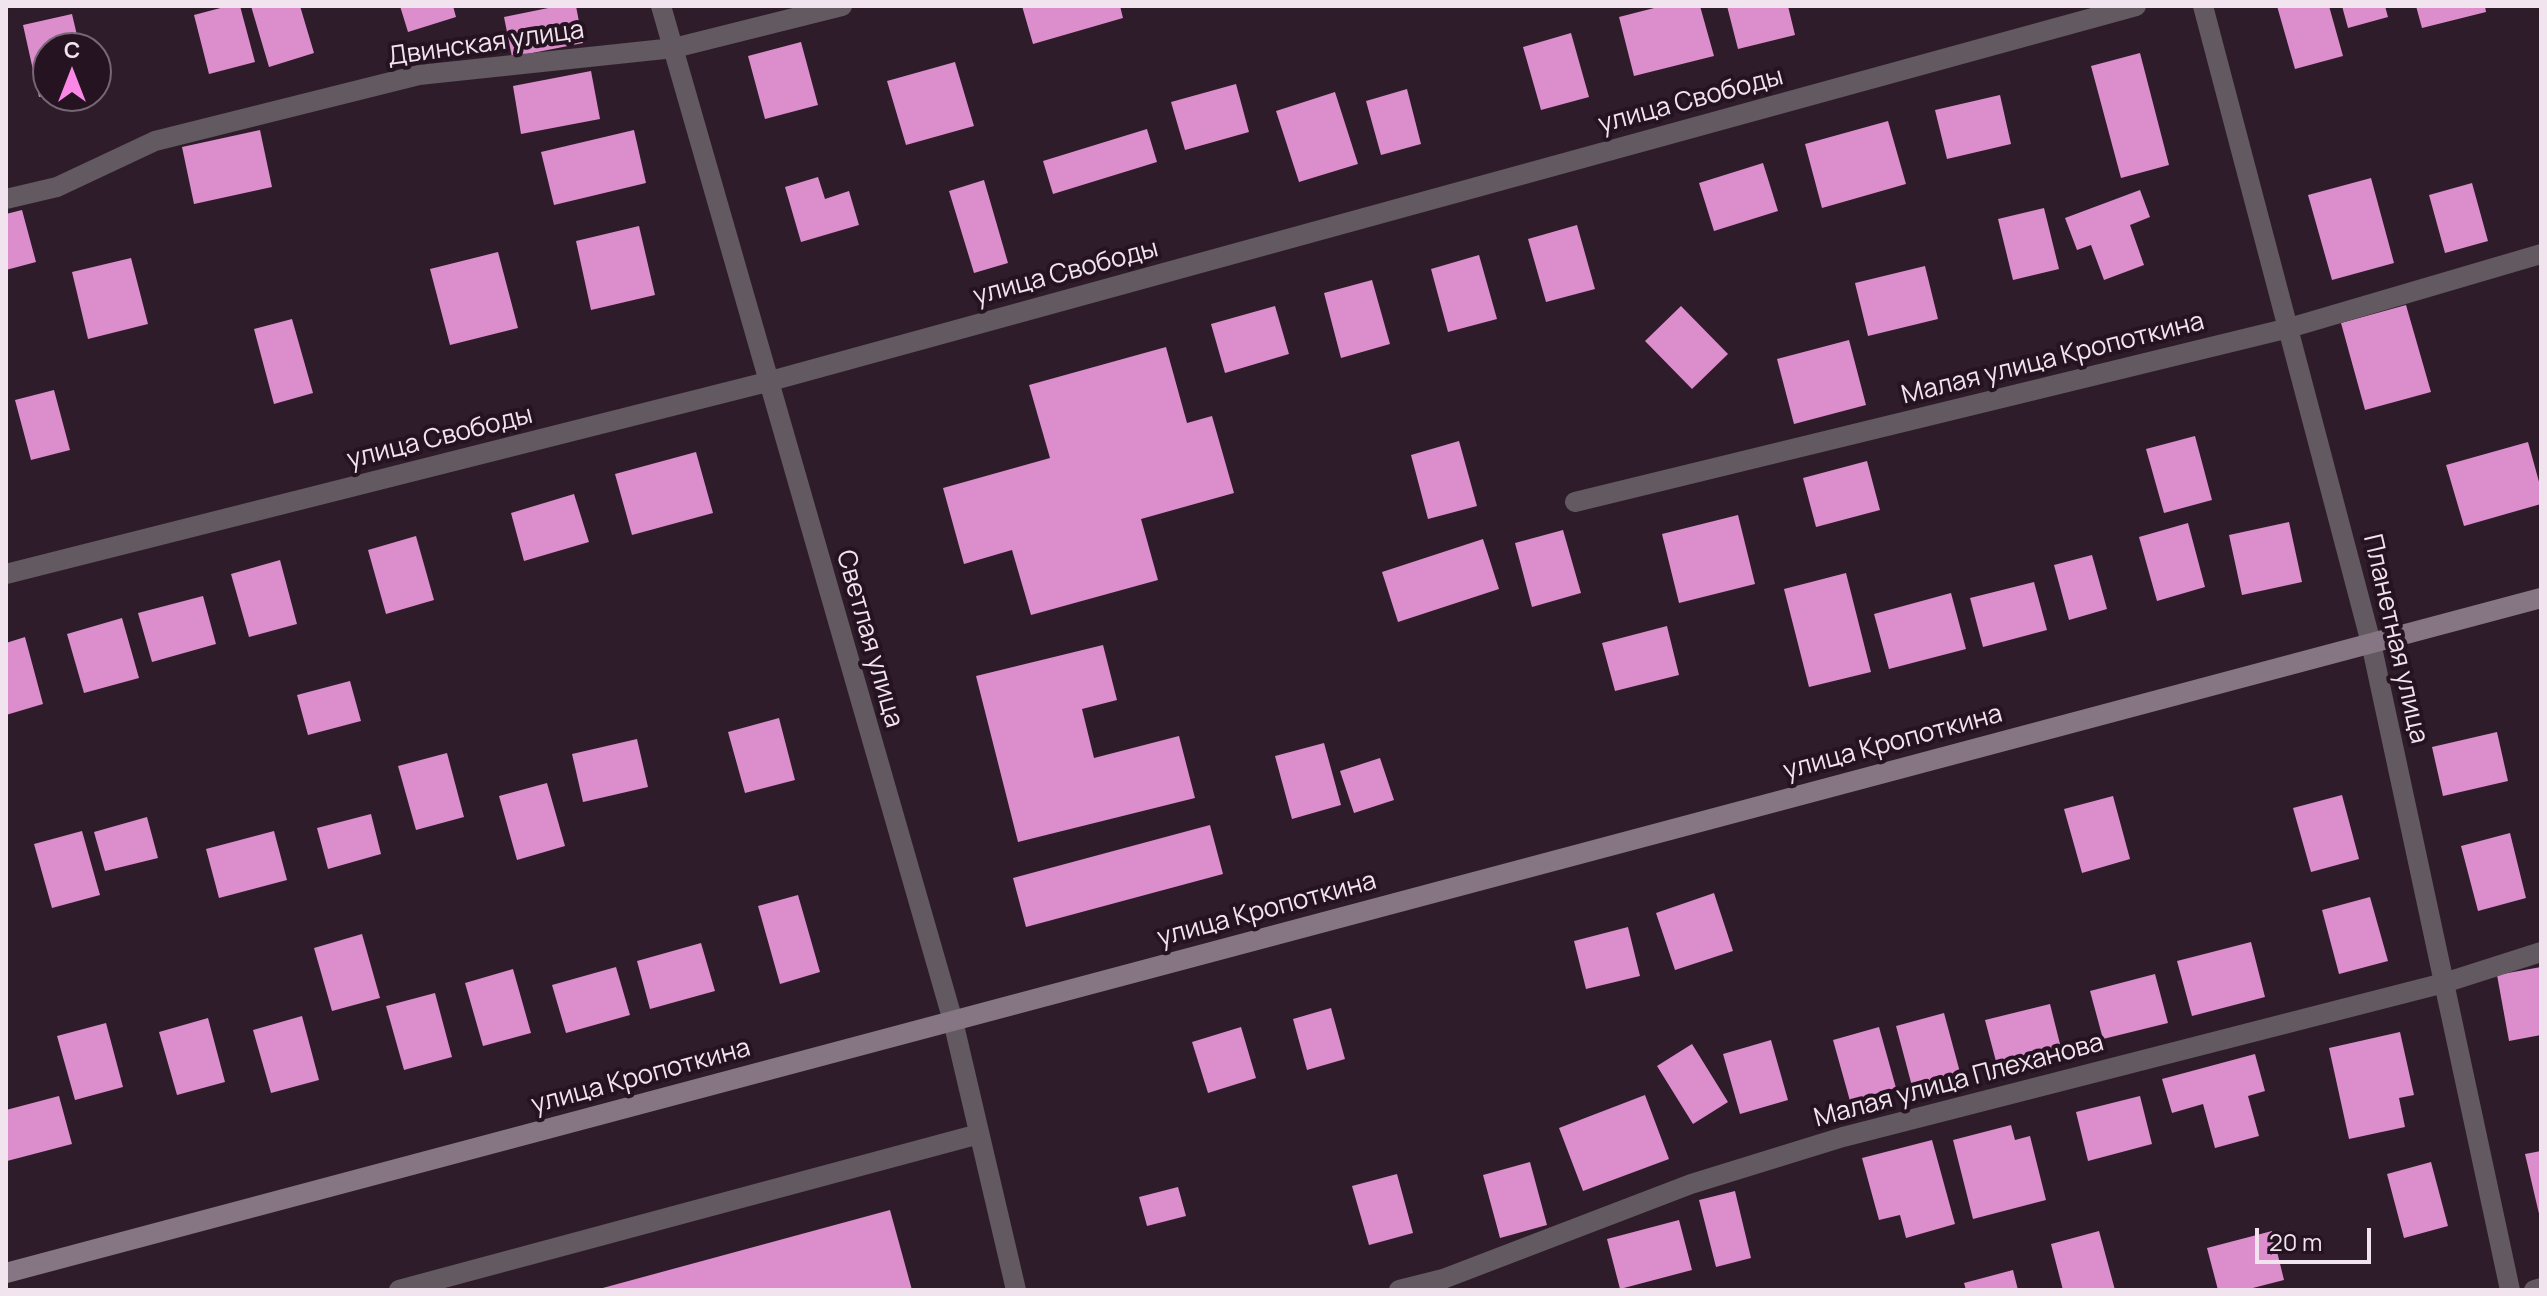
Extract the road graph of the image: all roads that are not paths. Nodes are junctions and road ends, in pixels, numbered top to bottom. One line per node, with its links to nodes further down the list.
1 (661, 6): 5 (street, Светлая улица)
2 (842, 6): 5 (street, Двинская улица)
3 (2136, 6): 9 (street, улица Свободы)
4 (2203, 6): 8 (street, Планетная улица)
5 (674, 48): 6 (street, Двинская улица); 9 (street, Светлая улица)
6 (6, 199)
7 (2541, 254): 8 (street, Малая улица Кропоткина)
8 (2289, 328): 10 (street, Малая улица Кропоткина); 13 (street, Планетная улица)
9 (767, 382): 11 (street, улица Свободы); 16 (street, Светлая улица)
10 (1575, 502)
11 (6, 574)
12 (2541, 598): 13 (main road, улица Кропоткина)
13 (2371, 643): 15 (street, Планетная улица); 16 (main road, улица Кропоткина)
14 (2541, 952): 15 (street, Малая улица Плеханова)
15 (2444, 983): 22 (street, Малая улица Плеханова); 23 (street, Планетная улица)
16 (953, 1021): 17 (street, Светлая улица); 18 (main road, улица Кропоткина)
17 (979, 1134): 20 (street); 21 (street, Светлая улица)
18 (6, 1273)
19 (2541, 1288): 24 (street)
20 (399, 1290)
21 (1016, 1290)
22 (1399, 1290)
23 (2510, 1290)
24 (2534, 1290)

